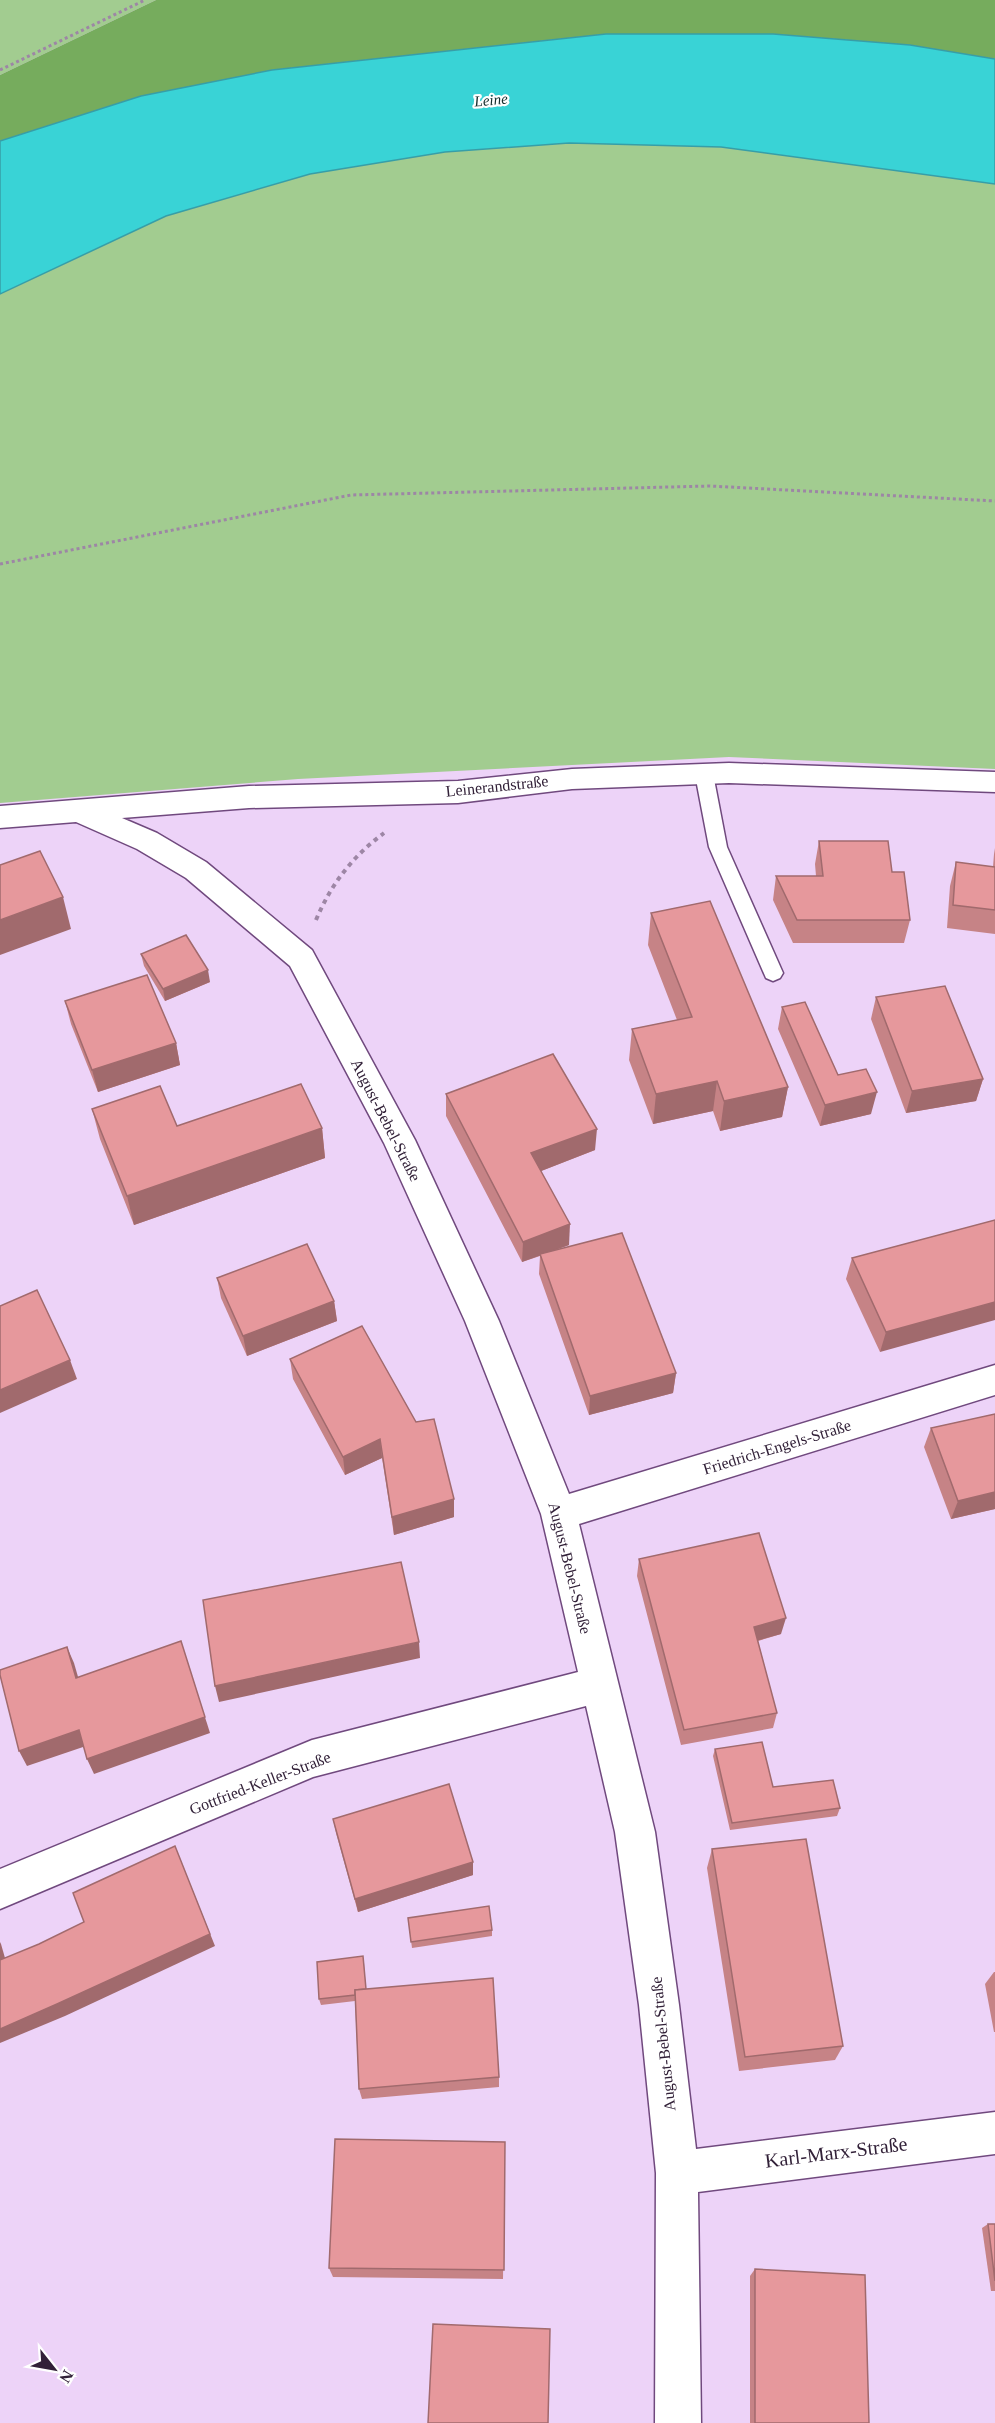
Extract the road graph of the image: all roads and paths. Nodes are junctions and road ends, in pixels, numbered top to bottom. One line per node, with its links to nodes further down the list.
1 (145, 0): 2 (path)
2 (0, 70)
3 (995, 501): 4 (path)
4 (0, 564)
5 (704, 774): 6 (street, Leinerandstraße); 7 (street, Leinerandstraße); 11 (lane)
6 (995, 782)
7 (79, 811): 8 (street, Leinerandstraße); 10 (street, August-Bebel-Straße)
8 (0, 817)
9 (392, 828): 10 (path)
10 (301, 958): 13 (street, August-Bebel-Straße)
11 (773, 973)
12 (995, 1380): 13 (street, Friedrich-Engels-Straße)
13 (559, 1514): 14 (street, August-Bebel-Straße)
14 (599, 1685): 15 (street, Gottfried-Keller-Straße); 17 (street, August-Bebel-Straße)
15 (0, 1889)
16 (995, 2133): 17 (street, Karl-Marx-Straße)
17 (677, 2173): 18 (street, August-Bebel-Straße)
18 (678, 2423)

